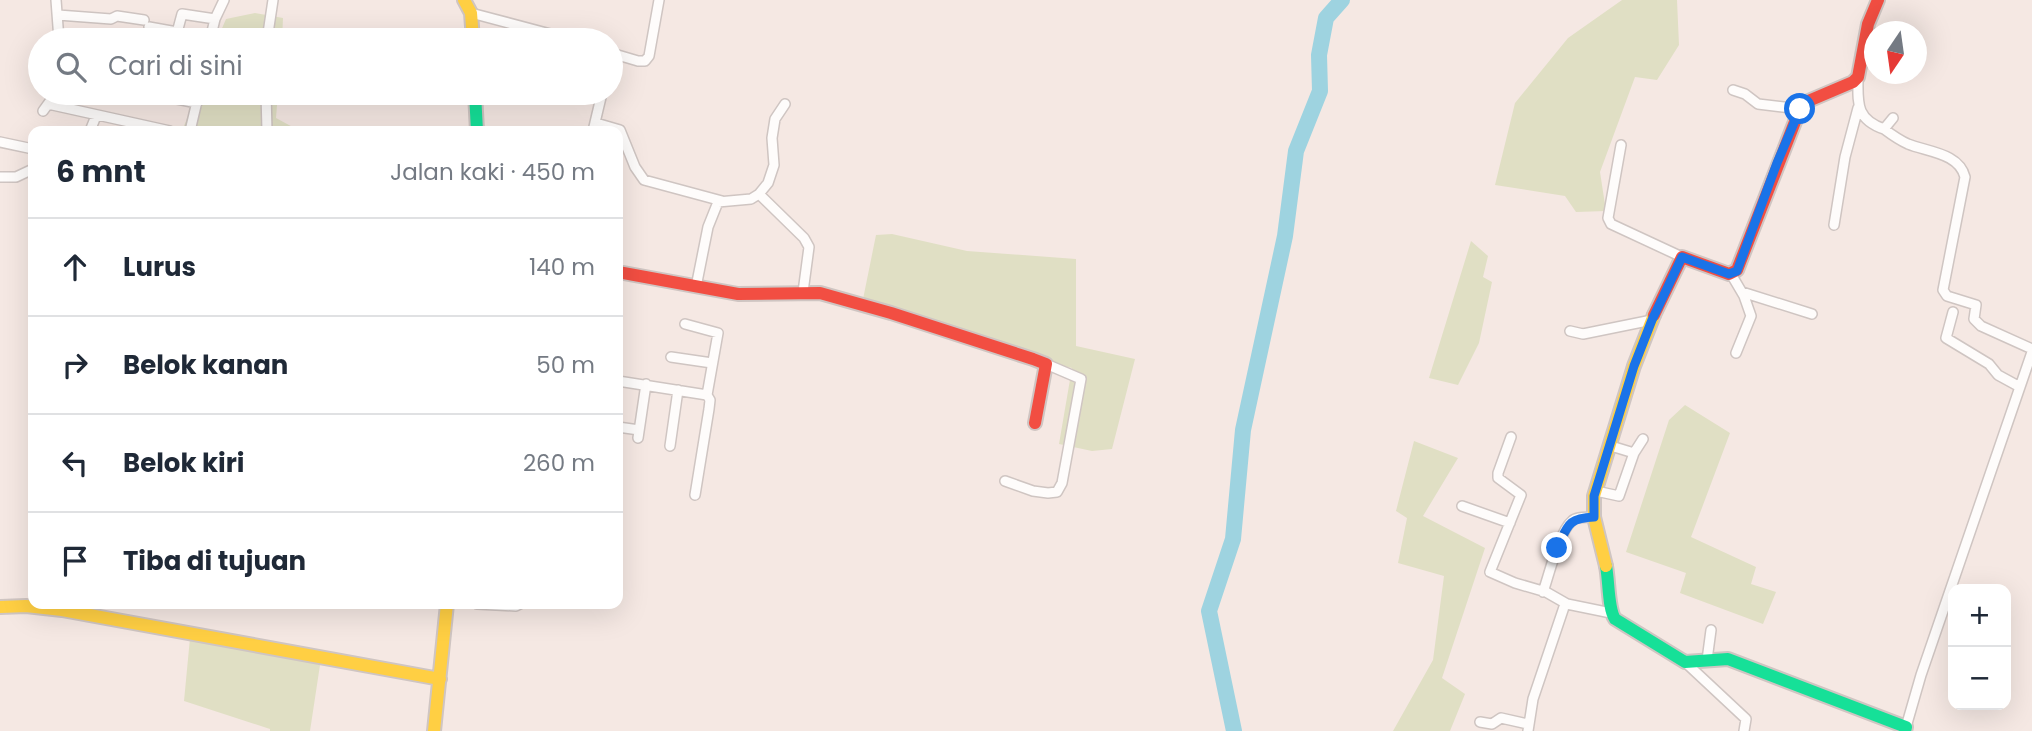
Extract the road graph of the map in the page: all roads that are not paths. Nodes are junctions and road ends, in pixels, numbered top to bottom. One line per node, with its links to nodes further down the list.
1 (57, 0): 8 (street)
2 (224, 0): 9 (street)
3 (273, 0): 14 (street)
4 (464, 0): 7 (street)
5 (659, 0): 17 (street)
6 (1878, 0): 18 (street)
7 (471, 13): 15 (street); 16 (street)
8 (58, 15): 10 (street); 11 (street)
9 (215, 19): 12 (street); 13 (street)
10 (59, 28)
11 (158, 28)
12 (178, 28)
13 (213, 28)
14 (269, 28)
15 (472, 28)
16 (528, 28)
17 (623, 57)
18 (1857, 77): 26 (street); 27 (street)
19 (1733, 90): 27 (street)
20 (785, 104): 43 (street)
21 (47, 105): 28 (street)
22 (196, 105): 32 (street)
23 (266, 105): 33 (street)
24 (476, 105): 34 (street)
25 (600, 105): 35 (street)
26 (1858, 108): 36 (street); 45 (street)
27 (1800, 109): 48 (street)
28 (96, 116): 30 (street); 31 (street)
29 (1893, 118): 36 (street)
30 (92, 126)
31 (137, 126)
32 (191, 126)
33 (267, 126)
34 (477, 126)
35 (595, 126)
36 (1884, 129): 57 (street)
37 (623, 137): 44 (street)
38 (0, 142): 40 (street)
39 (1621, 145): 46 (street)
40 (28, 148)
41 (28, 171): 42 (street)
42 (0, 177)
43 (760, 194): 44 (street); 50 (street)
44 (722, 201): 49 (street)
45 (1834, 225)
46 (1682, 257): 48 (street); 54 (street)
47 (623, 273): 49 (street)
48 (1731, 274): 51 (street)
49 (696, 287): 50 (street)
50 (803, 292): 61 (street)
51 (1742, 292): 53 (street); 58 (street)
52 (1953, 312): 64 (street)
53 (1812, 314)
54 (1652, 320): 56 (street); 72 (street)
55 (685, 324): 60 (street)
56 (1570, 331)
57 (2032, 351): 64 (street)
58 (1736, 353)
59 (671, 357): 60 (street)
60 (712, 363): 66 (street)
61 (1046, 364): 67 (street); 74 (street)
62 (623, 382): 63 (street)
63 (646, 384): 65 (street); 68 (street)
64 (2020, 387): 93 (street)
65 (678, 390): 66 (street); 71 (street)
66 (707, 395): 76 (street)
67 (1035, 424)
68 (623, 429)
69 (1511, 438): 79 (street)
70 (1643, 439): 73 (street)
71 (670, 446)
72 (1611, 446): 73 (street); 75 (street)
73 (1634, 453): 75 (street)
74 (1005, 481)
75 (1596, 491): 78 (street)
76 (695, 495)
77 (1462, 506): 79 (street)
78 (1594, 517): 80 (street); 86 (street)
79 (1510, 523): 80 (street)
80 (1543, 592): 81 (street)
81 (1567, 604): 86 (street); 92 (street)
82 (2, 605): 83 (street)
83 (28, 606)
84 (74, 609): 90 (street)
85 (447, 609): 90 (street)
86 (1611, 613): 89 (street)
87 (1712, 630): 88 (street)
88 (1707, 660): 89 (street); 93 (street)
89 (1685, 662): 95 (street)
90 (440, 679): 94 (street)
91 (1480, 722): 92 (street)
92 (1528, 728)
93 (1905, 729)
94 (434, 731)
95 (1744, 731)

